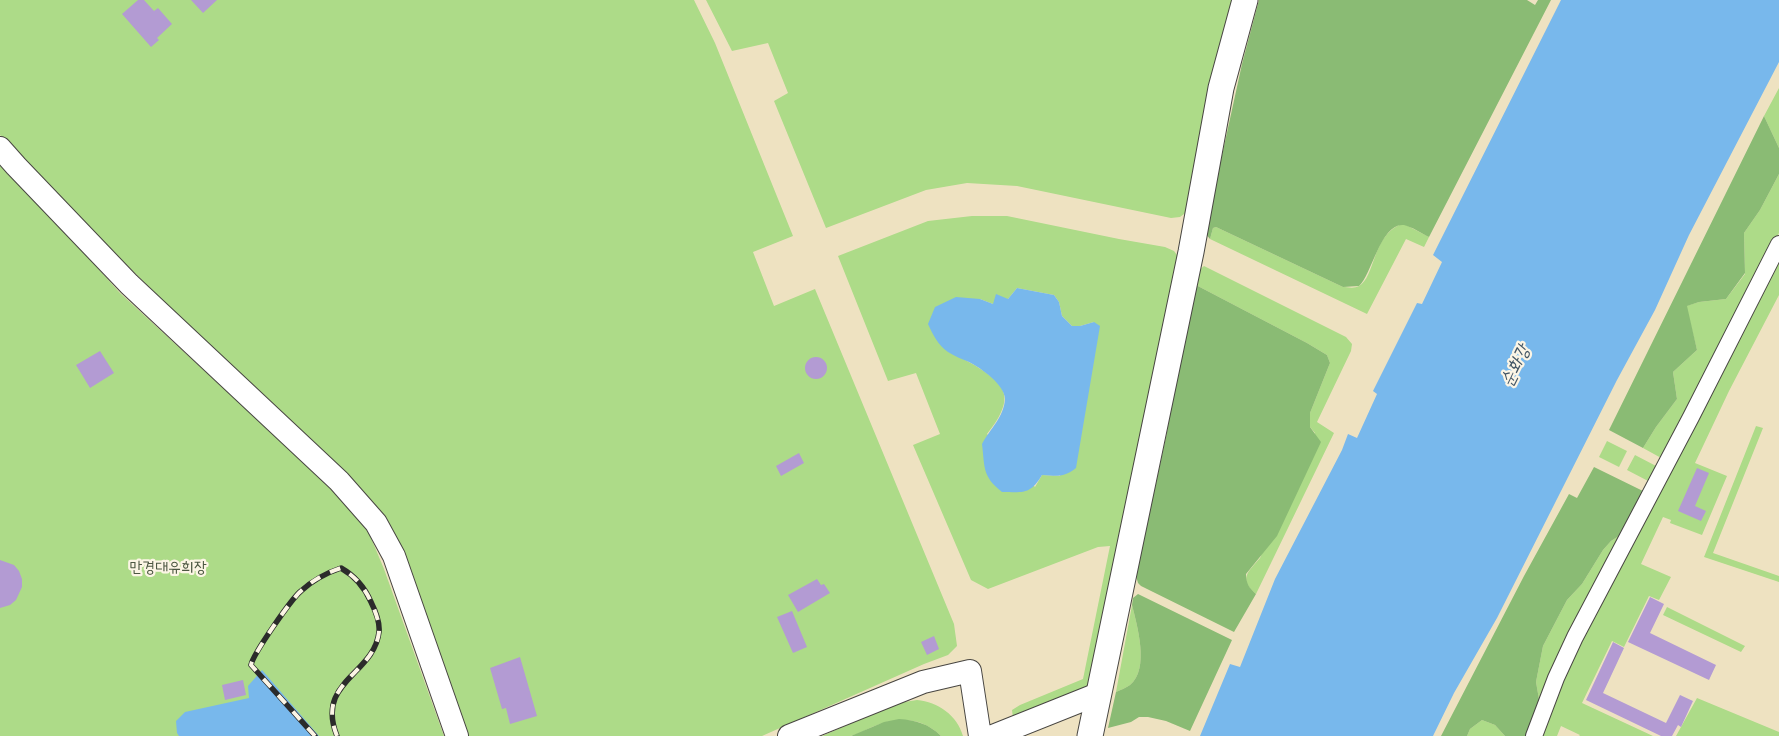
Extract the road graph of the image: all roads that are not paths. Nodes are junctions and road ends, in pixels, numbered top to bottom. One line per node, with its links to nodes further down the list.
1 (1245, 0): 4 (main road)
2 (0, 148): 5 (main road)
3 (1779, 244): 10 (street)
4 (1098, 694): 8 (main road); 9 (main road)
5 (457, 736)
6 (789, 736): 7 (main road)
7 (980, 736)
8 (993, 736)
9 (1090, 736)
10 (1534, 736)

